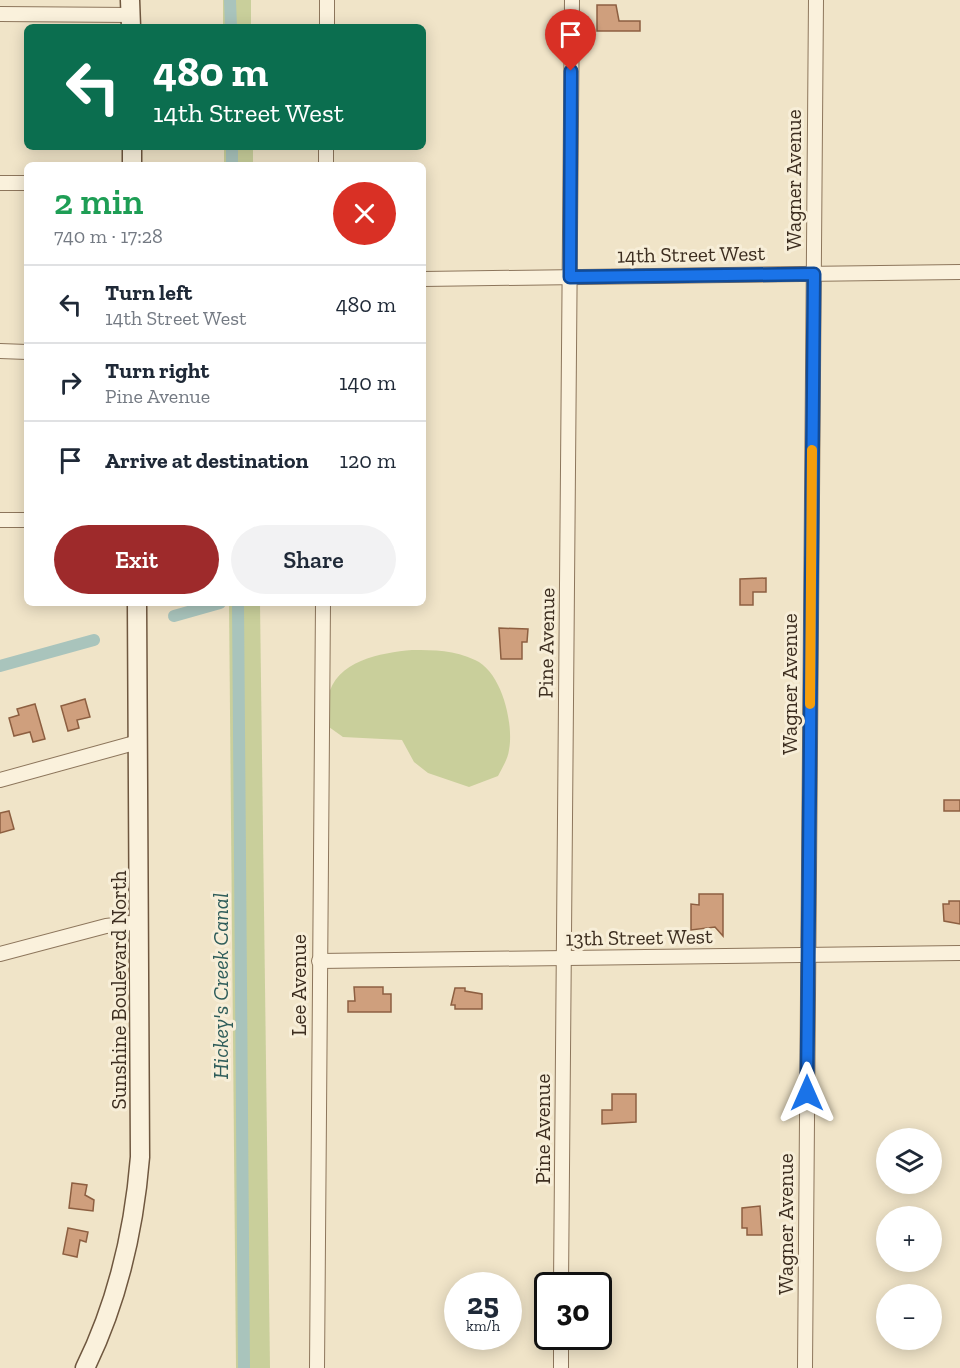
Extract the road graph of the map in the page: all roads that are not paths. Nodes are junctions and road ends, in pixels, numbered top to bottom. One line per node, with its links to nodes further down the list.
1 (327, 0): 6 (street)
2 (572, 0): 11 (street, Pine Avenue)
3 (816, 0): 10 (street, Wagner Avenue)
4 (0, 14): 5 (street)
5 (130, 14)
6 (327, 24)
7 (0, 183): 8 (street)
8 (24, 183)
9 (960, 272): 10 (street, 14th Street West)
10 (814, 274): 11 (street, 14th Street West); 24 (street, Wagner Avenue)
11 (570, 277): 12 (street, 14th Street West); 25 (street, Pine Avenue)
12 (426, 279)
13 (0, 351): 14 (street)
14 (24, 352)
15 (0, 520): 16 (street)
16 (24, 520)
17 (137, 606): 19 (street, Sunshine Boulevard North)
18 (323, 606): 26 (street, Lee Avenue)
19 (138, 742): 20 (street); 21 (street, Sunshine Boulevard North)
20 (0, 780)
21 (140, 922): 22 (street); 29 (street, Sunshine Boulevard North)
22 (0, 954)
23 (960, 954): 24 (street, 13th Street West)
24 (808, 956): 25 (street, 13th Street West); 32 (street, Wagner Avenue)
25 (564, 959): 26 (street, 13th Street West); 27 (street, Pine Avenue)
26 (319, 961): 30 (street, Lee Avenue)
27 (561, 1272)
28 (561, 1350): 31 (street)
29 (85, 1368)
30 (317, 1368)
31 (561, 1368)
32 (805, 1368)

